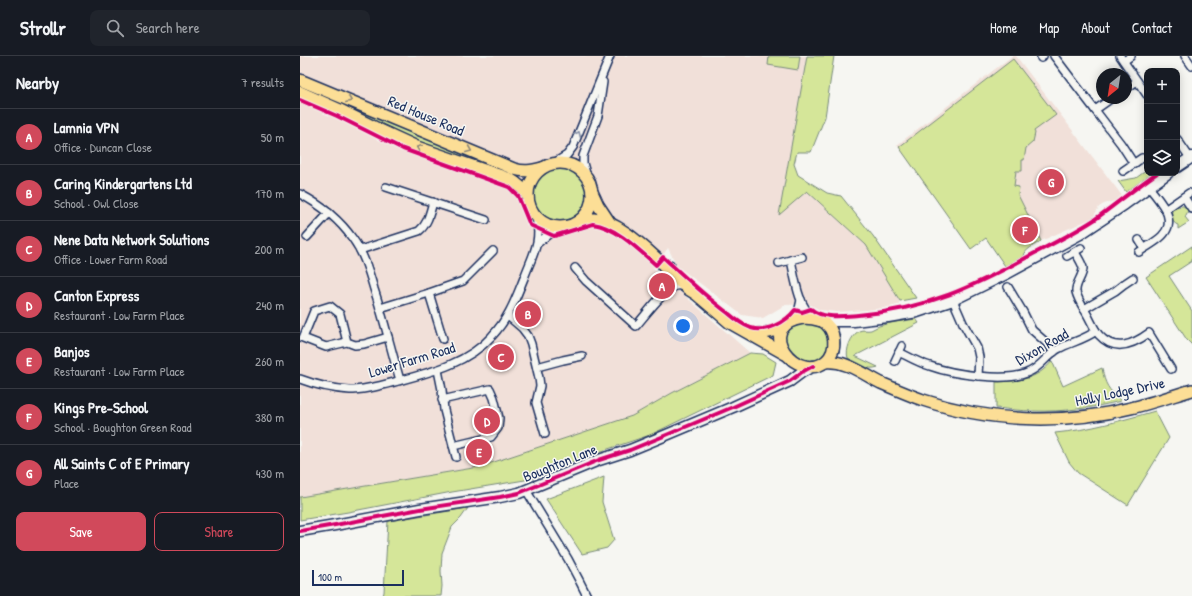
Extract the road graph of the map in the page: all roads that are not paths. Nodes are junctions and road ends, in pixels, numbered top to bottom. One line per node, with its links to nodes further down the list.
1 (610, 56): 7 (street)
2 (1054, 56): 16 (street)
3 (1131, 56): 5 (street)
4 (1185, 56): 6 (street)
5 (1122, 59): 9 (street)
6 (1192, 66)
7 (604, 70): 20 (street, one-way to 7); 25 (street)
8 (300, 80): 23 (main road, Red House Road, one-way to 23)
9 (1137, 81): 10 (street); 12 (street)
10 (1132, 85)
11 (300, 88): 15 (main road)
12 (1144, 91)
13 (300, 92): 15 (main road)
14 (1104, 104): 16 (street)
15 (338, 109): 31 (main road, one-way to 15)
16 (1095, 110): 21 (street)
17 (1178, 140): 19 (street)
18 (1142, 158): 21 (street)
19 (1191, 158): 22 (street)
20 (554, 163): 23 (main road); 25 (main road)
21 (1134, 164): 24 (street)
22 (1180, 165)
23 (542, 168): 31 (main road)
24 (1123, 171)
25 (587, 176): 29 (main road)
26 (1164, 176): 28 (street)
27 (386, 187): 32 (street)
28 (1149, 187): 33 (street); 58 (street)
29 (592, 192): 38 (main road); 39 (main road)
30 (300, 194): 35 (street)
31 (528, 197): 36 (main road)
32 (433, 202): 37 (street); 44 (street)
33 (1166, 209): 34 (street); 42 (street)
34 (1192, 209)
35 (329, 213): 41 (street); 44 (street)
36 (535, 214): 40 (main road); 43 (street)
37 (486, 220)
38 (579, 221): 39 (main road); 40 (main road)
39 (610, 223): 50 (main road)
40 (562, 227): 43 (street)
41 (307, 237)
42 (1138, 240)
43 (538, 243): 61 (street, Lower Farm Road)
44 (360, 250): 59 (street)
45 (493, 251): 56 (street)
46 (1067, 256): 60 (street)
47 (802, 257): 48 (street)
48 (791, 260): 49 (street); 57 (street)
49 (779, 263)
50 (665, 267): 54 (street); 55 (main road)
51 (575, 268): 54 (street)
52 (1133, 278): 60 (street)
53 (1008, 287): 71 (street)
54 (666, 291): 55 (street)
55 (692, 291): 66 (main road)
56 (429, 293): 59 (street); 68 (street)
57 (801, 300): 62 (street); 64 (street)
58 (954, 300): 63 (street); 81 (street)
59 (380, 308): 67 (street)
60 (1084, 309): 65 (street)
61 (508, 316): 77 (street); 80 (street, Lower Farm Road)
62 (818, 320): 63 (street); 64 (main road); 69 (main road)
63 (854, 321): 69 (street)
64 (789, 324): 66 (main road); 73 (main road)
65 (1096, 331): 71 (street, Dixon Road); 79 (street)
66 (745, 332): 73 (main road)
67 (388, 337): 70 (street); 83 (street)
68 (443, 339)
69 (834, 340): 75 (main road); 76 (main road)
70 (347, 342): 70 (street)
71 (1054, 352): 81 (street, Dixon Road)
72 (582, 356): 77 (street)
73 (788, 356): 78 (main road); 84 (street)
74 (895, 361): 81 (street, Dixon Road)
75 (825, 362): 76 (main road, Holly Lodge Drive); 78 (main road)
76 (847, 365): 85 (main road, Holly Lodge Drive)
77 (537, 366): 87 (street)
78 (813, 366): 84 (street, Boughton Lane)
79 (1171, 369)
80 (438, 370): 83 (street, Lower Farm Road); 86 (street)
81 (978, 376)
82 (300, 379): 83 (street, Lower Farm Road)
83 (400, 380)
84 (782, 384): 90 (street, Boughton Lane)
85 (1192, 390)
86 (442, 400): 88 (street); 88 (street)
87 (545, 434)
88 (453, 446): 89 (street)
89 (456, 457)
90 (526, 490): 91 (street, Boughton Lane); 92 (street)
91 (300, 531)
92 (587, 596)

